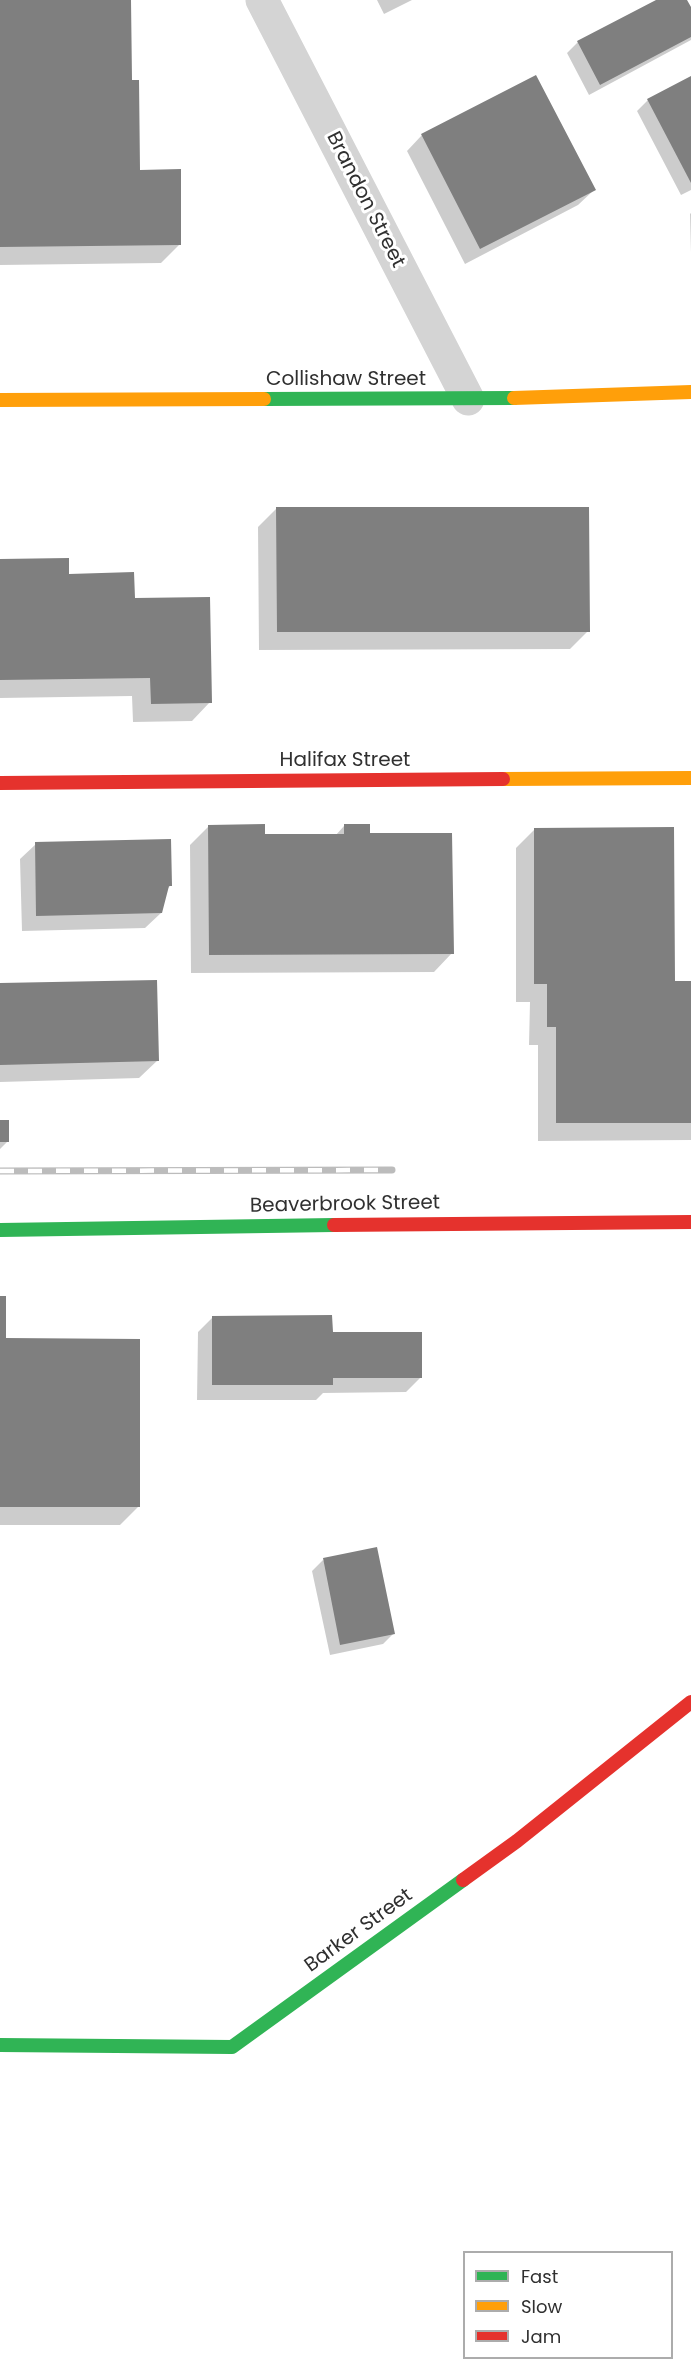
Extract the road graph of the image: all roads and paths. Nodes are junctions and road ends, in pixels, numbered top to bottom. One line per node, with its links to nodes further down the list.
1 (262, 0): 3 (street, Brandon Street)
2 (691, 392): 3 (street, Collishaw Street)
3 (468, 399): 4 (street, Collishaw Street)
4 (0, 400)
5 (691, 778): 6 (street, Halifax Street)
6 (0, 783)
7 (691, 1222): 8 (street, Beaverbrook Street)
8 (0, 1230)
9 (691, 1702): 10 (street, Barker Street)
10 (0, 2045)

